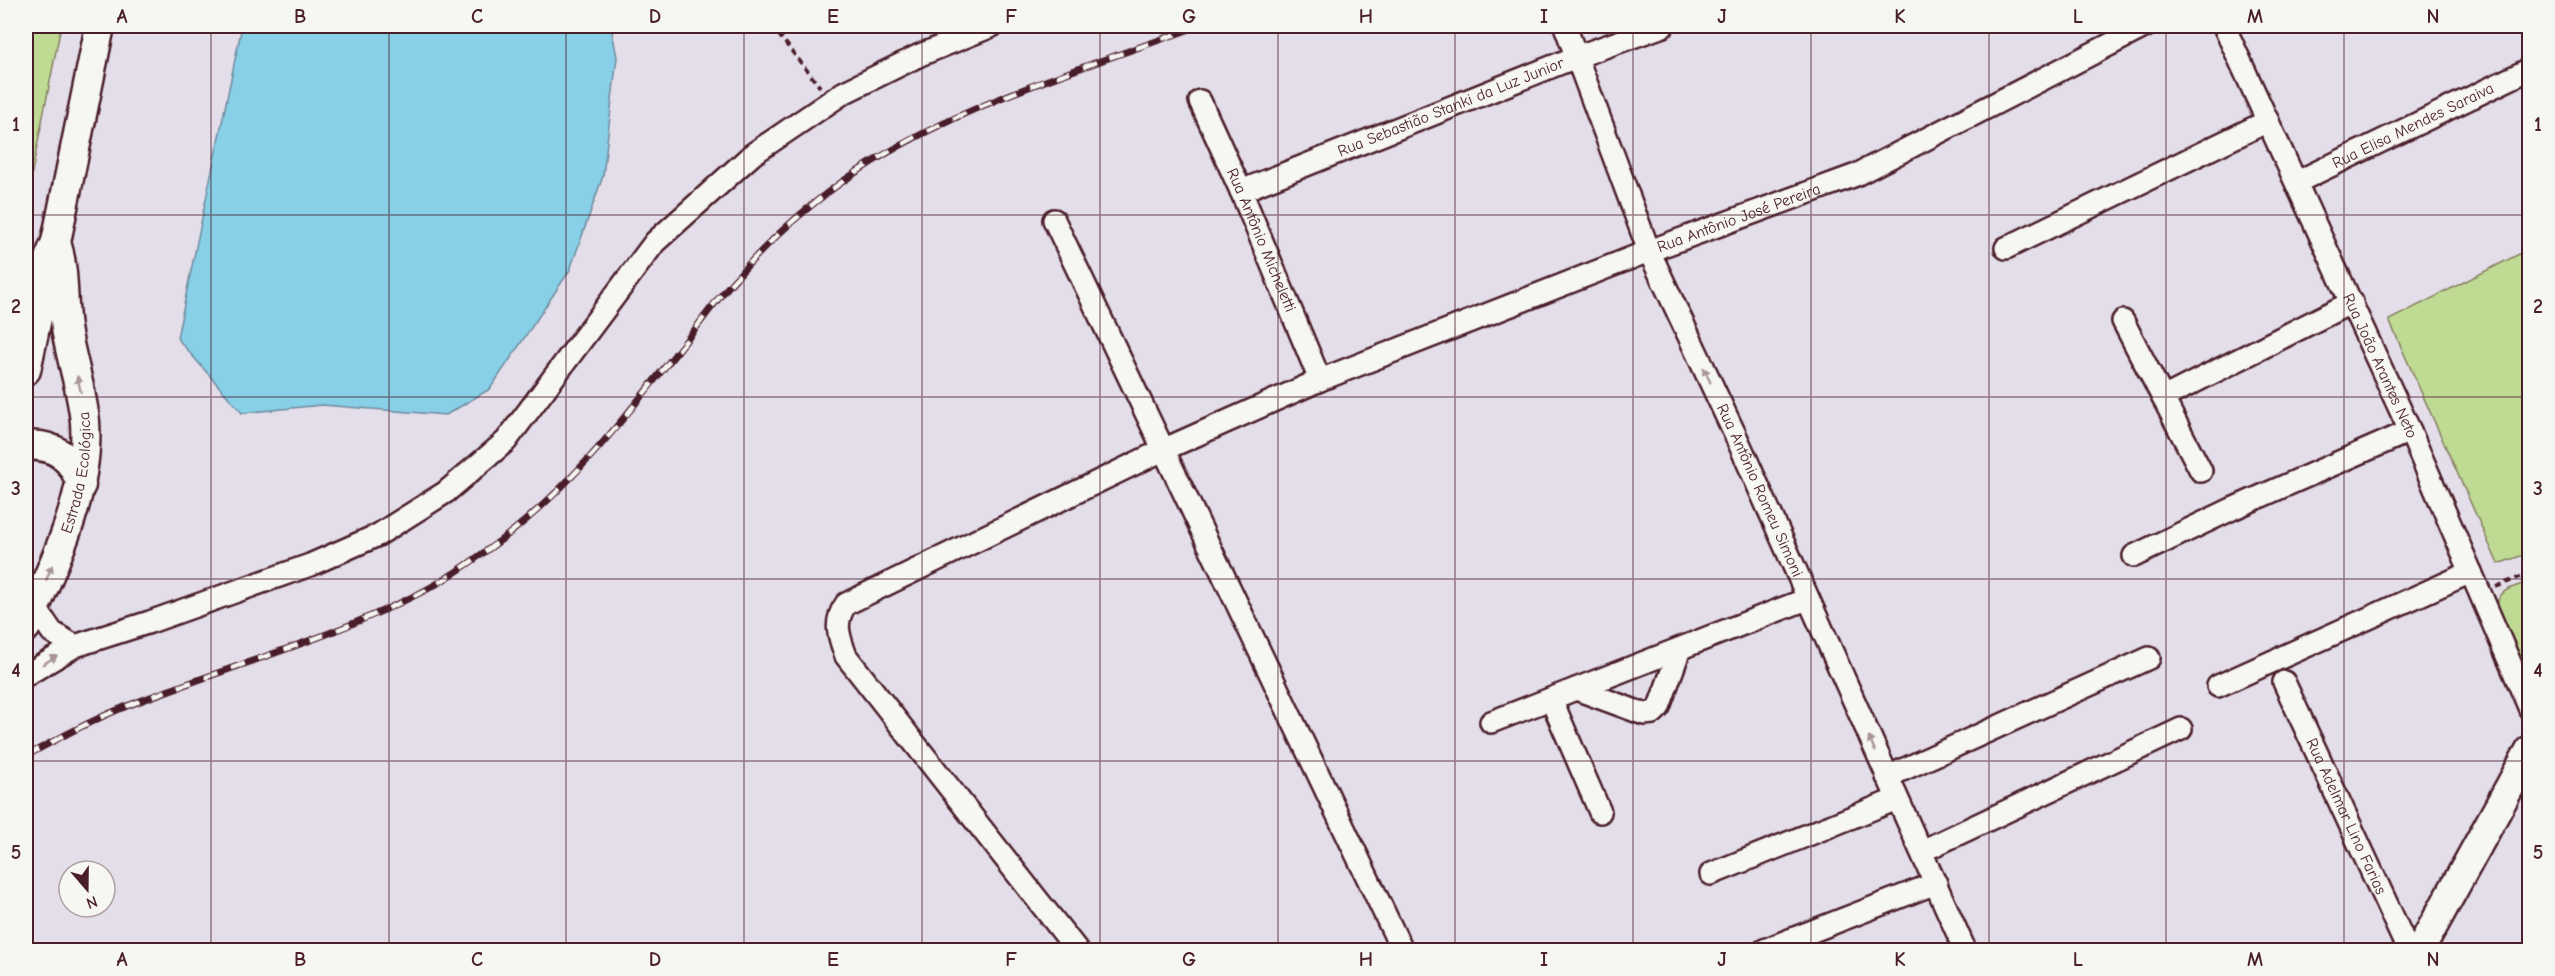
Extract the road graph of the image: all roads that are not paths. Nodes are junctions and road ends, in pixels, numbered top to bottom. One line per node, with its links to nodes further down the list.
1 (100, 26): 14 (street, Estrada Ecológica)
2 (992, 26): 31 (street)
3 (1565, 26): 7 (street, Rua Antônio Romeu Simoni)
4 (1663, 26): 7 (street, Rua Sebastião Stanki da Luz Junior)
5 (2146, 26): 16 (street, Rua Antônio José Pereira)
6 (2224, 26): 10 (street, Rua João Arantes Neto)
7 (1576, 57): 12 (street, Rua Sebastião Stanki da Luz Junior); 16 (street, Rua Antônio Romeu Simoni)
8 (2529, 69): 11 (street, Rua Elisa Mendes Saraiva)
9 (1200, 101): 12 (street, Rua Antônio Micheletti)
10 (2268, 121): 11 (street, Rua João Arantes Neto); 15 (street)
11 (2297, 182): 17 (street, Rua João Arantes Neto)
12 (1241, 191): 20 (street, Rua Antônio Micheletti)
13 (1054, 220): 24 (street)
14 (56, 242): 19 (street, Estrada Ecológica); 26 (street, Estrada Ecológica, one-way to 14)
15 (2007, 248)
16 (1649, 251): 20 (street, Rua Antônio José Pereira); 29 (street, Rua Antônio Romeu Simoni, one-way to 16)
17 (2352, 302): 21 (street); 22 (street, Rua João Arantes Neto)
18 (2122, 321): 21 (street)
19 (26, 370)
20 (1320, 380): 24 (street, Rua Antônio José Pereira)
21 (2163, 398): 25 (street)
22 (2410, 431): 27 (street); 28 (street, Rua João Arantes Neto)
23 (26, 446): 26 (street)
24 (1165, 449): 49 (street, Rua Antônio José Pereira); 50 (street)
25 (2201, 471)
26 (81, 485): 30 (street, Estrada Ecológica, one-way to 26)
27 (2134, 556)
28 (2471, 572): 36 (street); 39 (street, Rua João Arantes Neto)
29 (1807, 599): 32 (street); 43 (street, Rua Antônio Romeu Simoni, one-way to 29)
30 (30, 617): 31 (street)
31 (75, 646): 34 (street, one-way to 31)
32 (1680, 649): 37 (street); 37 (street)
33 (2149, 658): 43 (street)
34 (26, 675)
35 (2284, 682): 53 (street, Rua Adelmar Lino Farias)
36 (2218, 686)
37 (1576, 689): 38 (street)
38 (1551, 699): 40 (street); 45 (street)
39 (2529, 709)
40 (1491, 722)
41 (2181, 729): 46 (street)
42 (2529, 750): 54 (street)
43 (1887, 777): 44 (street, Rua Antônio Romeu Simoni)
44 (1897, 799): 46 (street, Rua Antônio Romeu Simoni); 47 (street)
45 (1600, 812)
46 (1922, 851): 48 (street, Rua Antônio Romeu Simoni)
47 (1711, 874)
48 (1936, 883): 51 (street); 52 (street, Rua Antônio Romeu Simoni)
49 (1077, 951)
50 (1402, 951)
51 (1764, 951)
52 (1965, 951)
53 (2408, 951)
54 (2420, 951)

